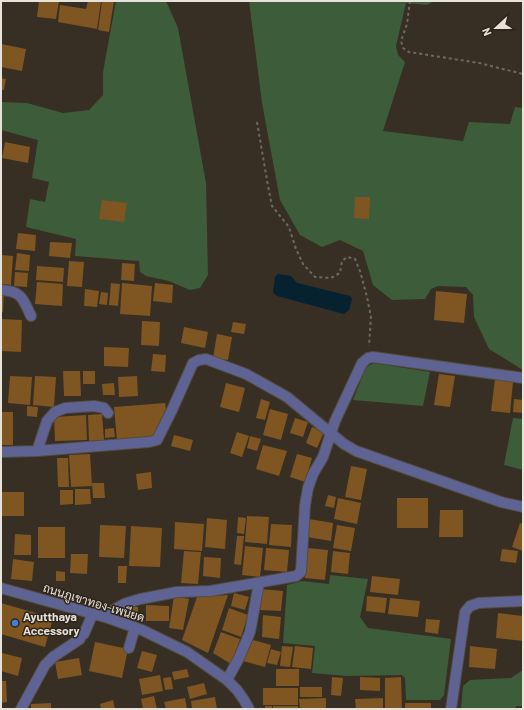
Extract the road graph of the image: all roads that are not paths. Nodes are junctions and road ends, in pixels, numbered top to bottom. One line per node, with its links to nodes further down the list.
1 (1, 290): 2 (street)
2 (32, 316)
3 (523, 378): 5 (street)
4 (108, 412): 6 (street)
5 (331, 432): 6 (street); 8 (street); 9 (street)
6 (36, 451): 7 (street)
7 (1, 452)
8 (523, 507)
9 (259, 583): 13 (street); 16 (street)
10 (1, 588): 12 (street, ถนนภูเขาทอง-เพนียด)
11 (523, 601): 19 (street)
12 (93, 614): 13 (street, ถนนภูเขาทอง-เพนียด); 17 (street)
13 (108, 618): 14 (street, ถนนภูเขาทอง-เพนียด)
14 (135, 627): 15 (street); 16 (street, ถนนภูเขาทอง-เพนียด)
15 (130, 648)
16 (227, 680): 18 (street, ถนนภูเขาทอง-เพนียด)
17 (21, 709)
18 (249, 709)
19 (451, 709)

